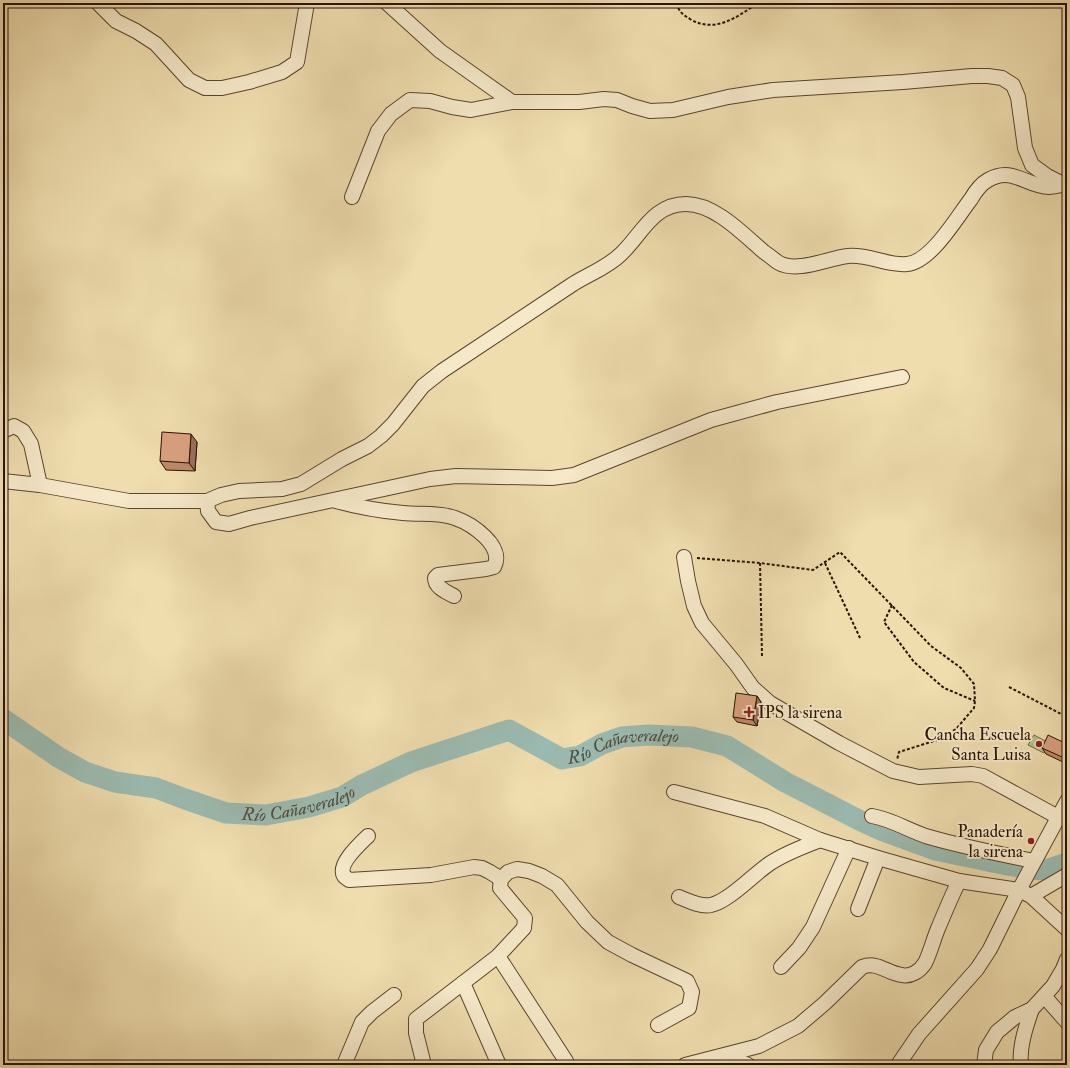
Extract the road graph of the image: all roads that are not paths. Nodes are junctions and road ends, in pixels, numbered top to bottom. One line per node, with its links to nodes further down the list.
1 (98, 3): 2 (street)
2 (307, 3)
3 (387, 3): 4 (street)
4 (512, 102): 5 (street); 6 (street)
5 (1066, 184): 11 (street)
6 (352, 197)
7 (902, 377): 12 (street)
8 (3, 431): 10 (street)
9 (3, 481): 10 (street)
10 (40, 485): 11 (street)
11 (207, 501): 12 (street)
12 (334, 501): 14 (street)
13 (684, 557): 18 (street)
14 (454, 596)
15 (674, 792): 20 (street)
16 (1067, 801): 18 (street)
17 (872, 816): 23 (street)
18 (1058, 817): 23 (street)
19 (368, 836): 25 (street)
20 (820, 840): 21 (street); 29 (street)
21 (849, 848): 22 (street); 34 (street)
22 (878, 858): 26 (street); 30 (street)
23 (1036, 858): 27 (street)
24 (1067, 875): 28 (street)
25 (500, 879): 32 (street); 40 (street)
26 (959, 880): 27 (street); 41 (street)
27 (1021, 885): 28 (street); 48 (street)
28 (1031, 896): 31 (street)
29 (679, 897)
30 (858, 909)
31 (1067, 930)
32 (498, 956): 35 (street); 45 (street)
33 (1067, 958): 37 (street)
34 (782, 967)
35 (463, 983): 43 (street); 44 (street)
36 (394, 995): 42 (street)
37 (1044, 996): 38 (street); 39 (street)
38 (1032, 1009): 49 (street); 50 (street)
39 (1067, 1022)
40 (658, 1025)
41 (718, 1057): 46 (street); 47 (street)
42 (344, 1065)
43 (424, 1065)
44 (499, 1065)
45 (567, 1065)
46 (685, 1065)
47 (748, 1065)
48 (898, 1065)
49 (984, 1065)
50 (1021, 1065)

